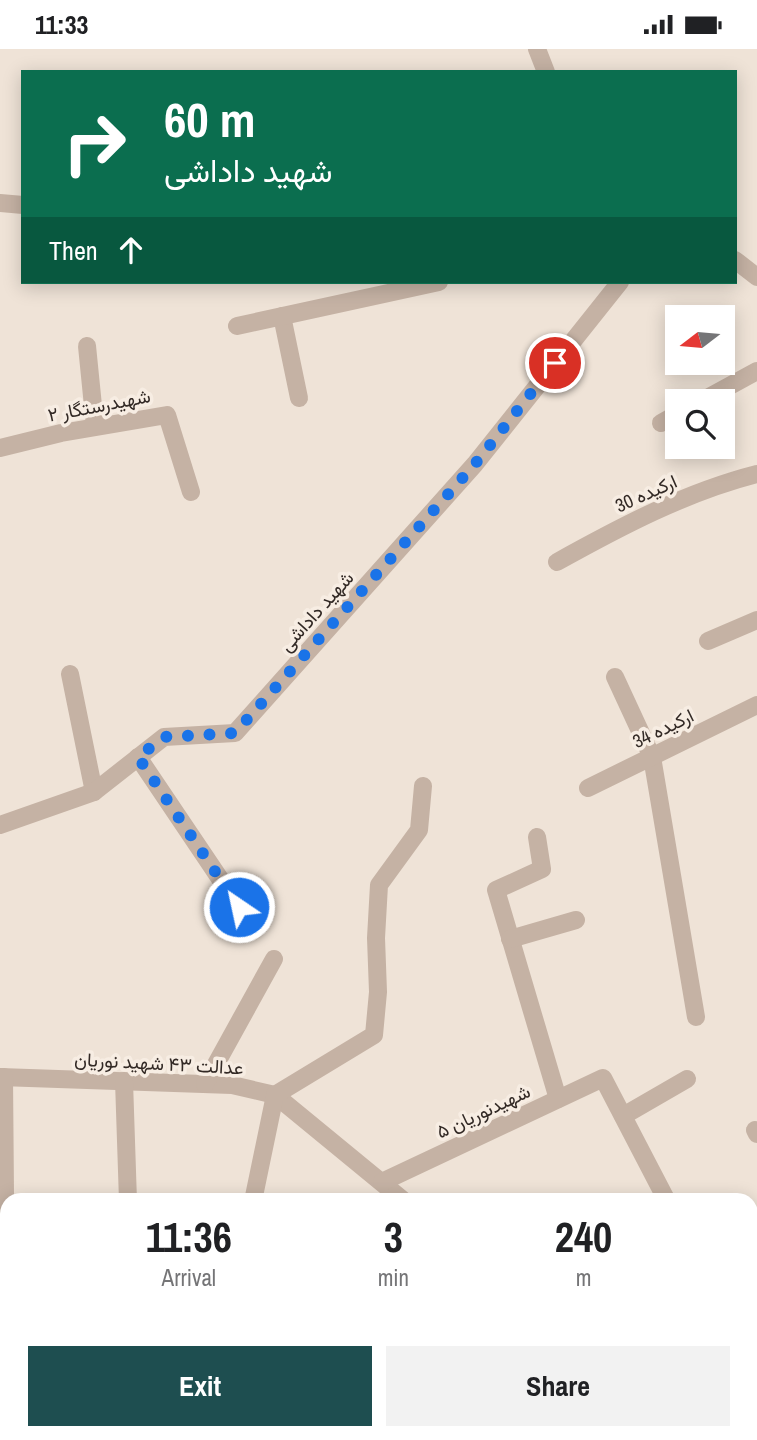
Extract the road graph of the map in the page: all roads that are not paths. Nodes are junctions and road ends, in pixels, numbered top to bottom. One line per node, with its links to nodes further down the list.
1 (537, 49): 2 (street)
2 (543, 70)
3 (0, 203): 4 (street)
4 (21, 205)
5 (737, 262): 6 (street)
6 (757, 277)
7 (430, 284): 9 (street)
8 (618, 284): 27 (street, شهید داداشی)
9 (282, 316): 10 (street); 14 (street)
10 (237, 326)
11 (87, 346): 17 (street)
12 (757, 371): 13 (street)
13 (724, 389)
14 (299, 398)
15 (665, 421): 16 (street)
16 (661, 423)
17 (95, 426): 18 (street, شهیدرستگار ۲); 20 (street, شهیدرستگار ۲)
18 (0, 448)
19 (757, 474): 21 (street, ارکیده 30)
20 (191, 492)
21 (557, 562)
22 (757, 620): 23 (street)
23 (708, 641)
24 (70, 674): 31 (street)
25 (615, 677): 28 (street)
26 (757, 705): 28 (street, ارکیده 34)
27 (138, 757): 31 (street); 34 (street)
28 (652, 757): 30 (street, ارکیده 34); 38 (street)
29 (423, 786): 43 (street)
30 (588, 788)
31 (94, 792): 32 (street)
32 (0, 825)
33 (537, 837): 36 (street)
34 (239, 907)
35 (576, 920): 36 (street)
36 (510, 939): 44 (street)
37 (274, 959): 42 (street)
38 (696, 1017)
39 (2, 1077): 41 (street, عدالت ۴۳ شهید نوریان); 47 (street)
40 (687, 1079): 45 (street)
41 (124, 1081): 42 (street, عدالت ۴۳ شهید نوریان); 48 (street)
42 (205, 1084): 43 (street, عدالت ۴۳ شهید نوریان)
43 (275, 1095): 46 (street, عدالت ۴۳ شهید نوریان); 49 (street)
44 (558, 1098): 45 (street, شهیدنوریان ۵); 46 (street, شهیدنوریان ۵)
45 (623, 1116): 51 (street)
46 (382, 1182): 50 (street, عدالت ۴۳ شهید نوریان)
47 (4, 1193)
48 (128, 1193)
49 (255, 1193)
50 (395, 1193)
51 (663, 1193)

